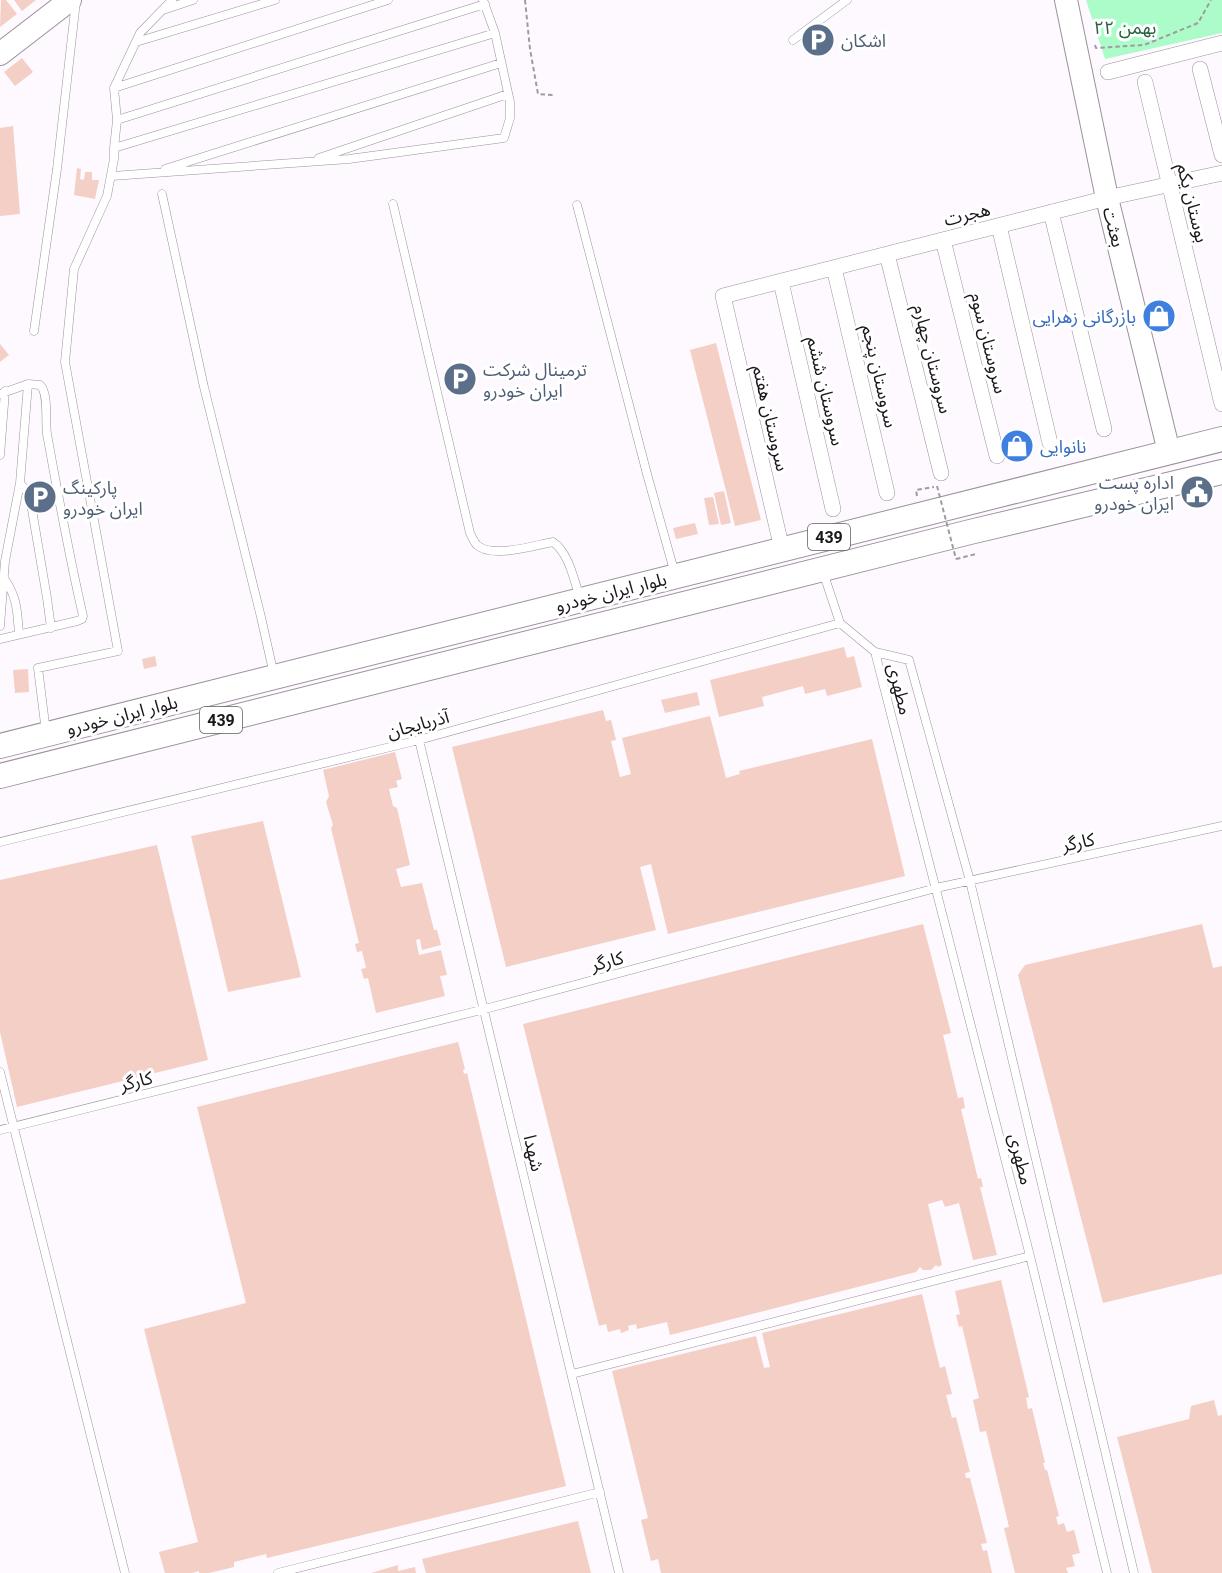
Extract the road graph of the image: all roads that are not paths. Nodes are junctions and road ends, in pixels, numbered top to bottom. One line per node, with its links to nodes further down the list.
1 (70, 0): 15 (street)
2 (76, 0): 41 (lane)
3 (172, 0): 10 (lane)
4 (193, 0): 10 (lane)
5 (275, 0): 13 (lane)
6 (388, 0): 20 (lane)
7 (847, 0): 12 (lane)
8 (1066, 0): 31 (street, بعثت)
9 (484, 2): 11 (lane); 22 (lane)
10 (162, 10): 13 (lane)
11 (495, 33): 16 (lane); 23 (lane)
12 (794, 40)
13 (136, 42): 20 (lane)
14 (1222, 43): 18 (street)
15 (0, 54)
16 (501, 63): 21 (lane); 26 (lane)
17 (1200, 69): 24 (street)
18 (1108, 72)
19 (1145, 82): 29 (street, بوستان یکم)
20 (114, 88): 22 (lane)
21 (508, 94): 25 (lane); 25 (lane)
22 (117, 120): 23 (lane)
23 (114, 148): 28 (lane)
24 (1222, 155)
25 (307, 162): 26 (lane)
26 (153, 173): 28 (lane)
27 (1222, 173): 29 (street, هجرت)
28 (112, 176): 72 (lane)
29 (1168, 185): 31 (street, هجرت); 44 (street, بوستان یکم)
30 (162, 194): 71 (lane)
31 (1107, 198): 34 (street, هجرت); 48 (street, بعثت)
32 (393, 204): 60 (lane)
33 (577, 205): 58 (lane)
34 (1051, 212): 35 (street, هجرت); 45 (street)
35 (999, 226): 36 (street, هجرت); 47 (street)
36 (943, 240): 37 (street, هجرت); 50 (street, سروستان سوم)
37 (887, 254): 38 (street, هجرت); 52 (street, سروستان چهارم)
38 (834, 268): 39 (street, هجرت); 54 (street, سروستان پنجم)
39 (781, 282): 40 (street, هجرت); 55 (street, سروستان ششم)
40 (723, 296): 56 (street, سروستان هفتم)
41 (34, 331)
42 (28, 384): 43 (lane); 53 (lane); 63 (lane)
43 (3, 392): 49 (lane)
44 (1222, 404)
45 (1104, 429)
46 (1222, 439): 48 (main road, بلوار ایران خودرو / 439)
47 (1050, 443)
48 (1169, 452): 56 (main road, بلوار ایران خودرو / 439)
49 (0, 455)
50 (997, 456)
51 (1222, 472): 57 (main road, بلوار ایران خودرو / 439)
52 (939, 479)
53 (20, 483): 59 (lane); 63 (lane)
54 (888, 492)
55 (833, 509)
56 (782, 549): 58 (main road, بلوار ایران خودرو / 439)
57 (822, 569): 61 (lane); 69 (main road, بلوار ایران خودرو / 439)
58 (675, 576): 60 (main road, بلوار ایران خودرو / 439)
59 (4, 578): 62 (lane); 64 (lane)
60 (581, 599): 65 (main road, بلوار ایران خودرو / 439)
61 (840, 623): 68 (lane); 73 (lane, آذربایجان)
62 (0, 626)
63 (51, 628): 64 (lane)
64 (19, 634): 66 (lane)
65 (436, 636): 67 (main road, بلوار ایران خودرو / 439); 69 (main road)
66 (0, 639)
67 (396, 646): 70 (main road); 71 (main road, بلوار ایران خودرو / 439)
68 (875, 652): 78 (lane, مطهری); 79 (lane, مطهری)
69 (442, 665): 70 (main road, بلوار ایران خودرو / 439)
70 (402, 675): 75 (main road, بلوار ایران خودرو / 439)
71 (274, 677): 72 (main road, بلوار ایران خودرو / 439)
72 (46, 734): 74 (main road, بلوار ایران خودرو / 439)
73 (419, 740): 77 (lane, آذربایجان); 80 (lane, شهدا)
74 (0, 746)
75 (0, 776)
76 (1222, 825): 78 (lane, کارگر)
77 (0, 842)
78 (970, 880): 79 (lane, کارگر); 91 (lane, مطهری)
79 (936, 888): 80 (lane, کارگر); 84 (lane, مطهری)
80 (485, 1009): 82 (lane, کارگر); 85 (lane, شهدا)
81 (0, 1072): 82 (lane)
82 (14, 1127): 83 (lane, کارگر); 87 (lane)
83 (0, 1130)
84 (1030, 1256): 85 (lane); 90 (lane, مطهری)
85 (572, 1374): 86 (lane, شهدا)
86 (600, 1492): 88 (lane); 89 (lane, شهدا)
87 (126, 1573)
88 (279, 1573)
89 (619, 1573)
90 (1107, 1573)
91 (1134, 1573)

